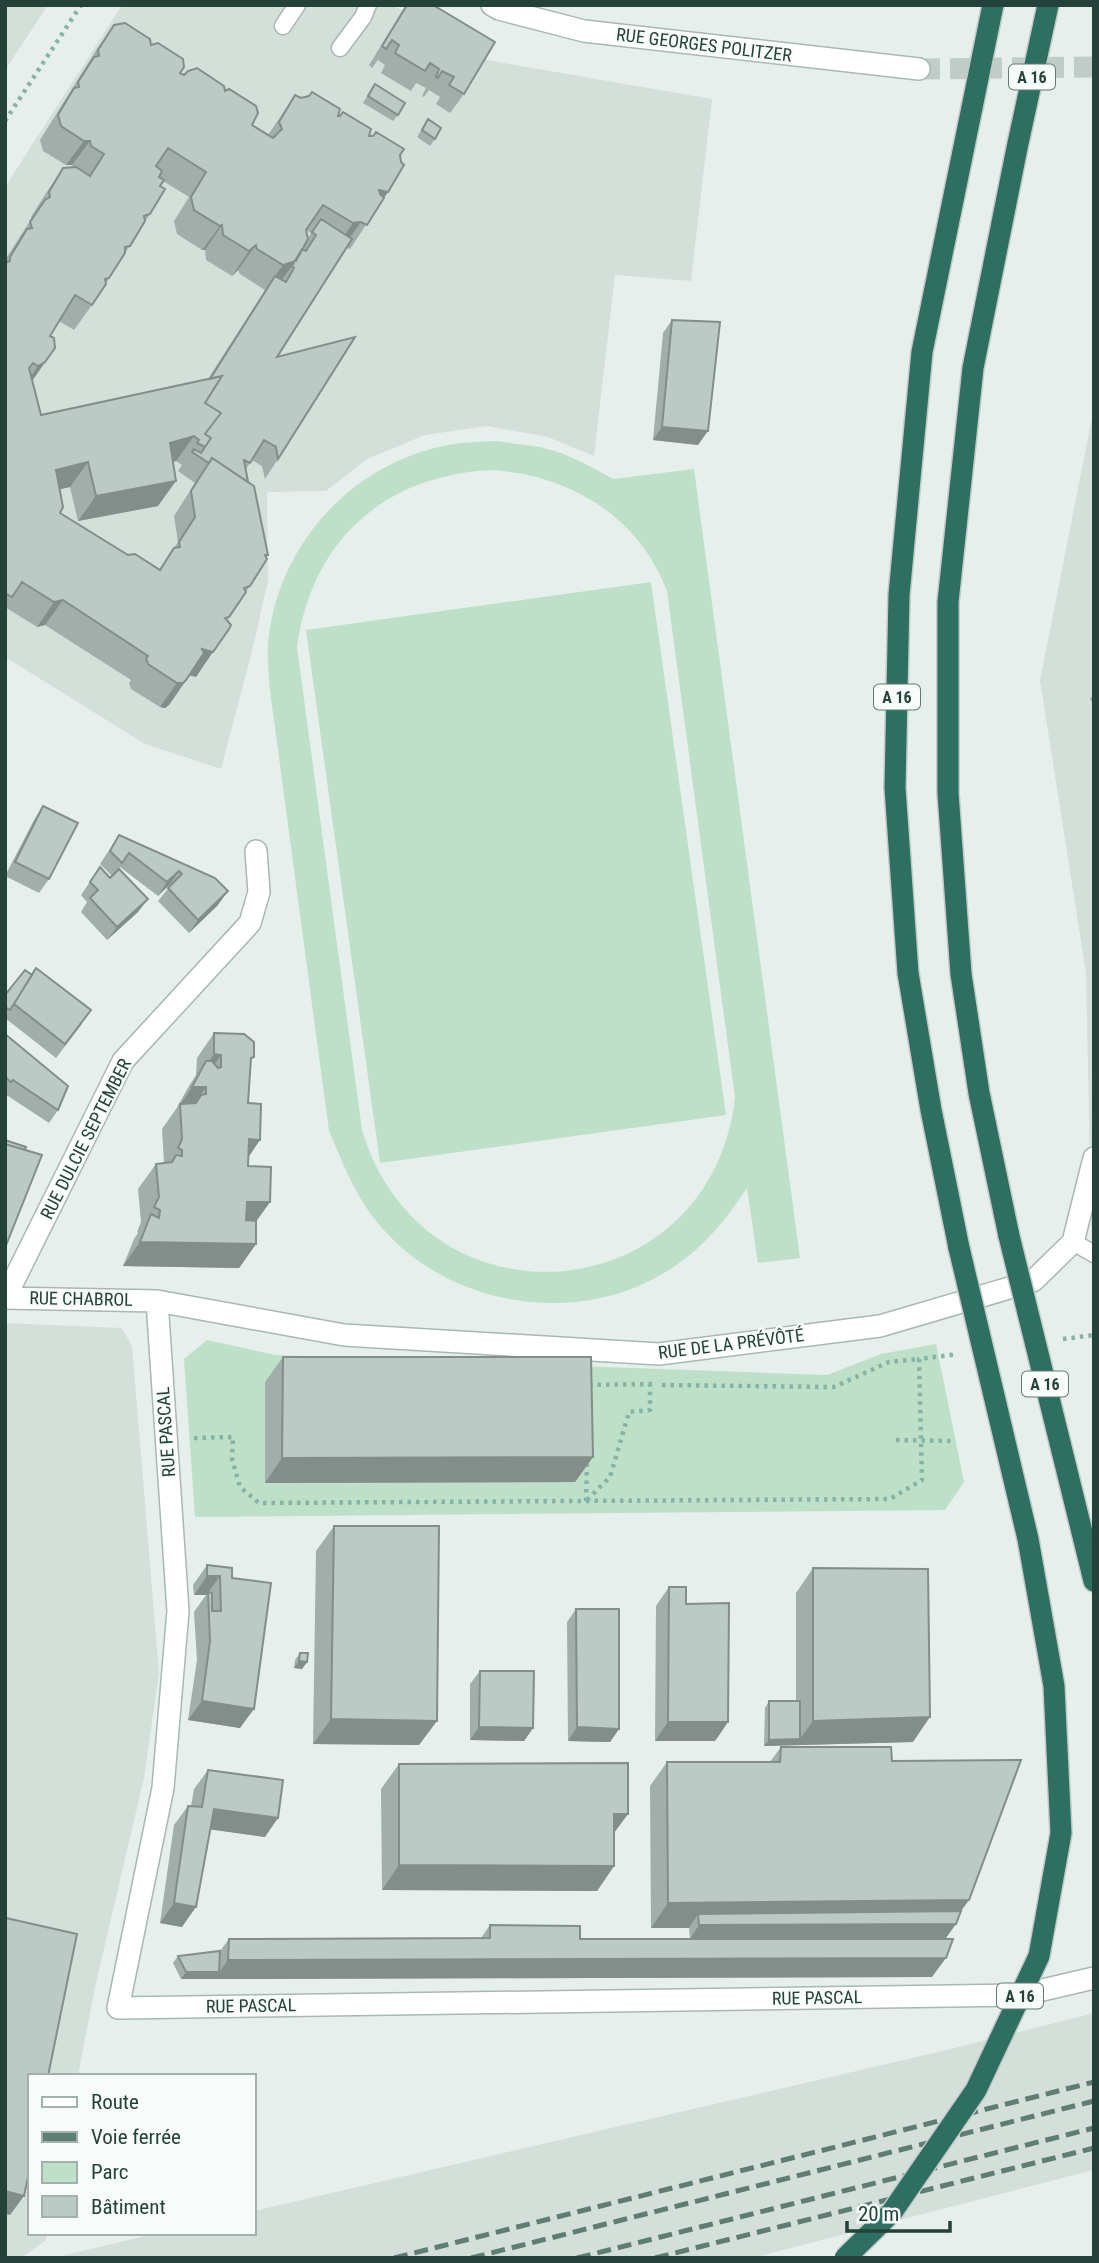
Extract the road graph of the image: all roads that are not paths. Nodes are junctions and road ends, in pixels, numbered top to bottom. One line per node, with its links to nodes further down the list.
1 (297, 5): 6 (lane)
2 (368, 5): 7 (lane)
3 (492, 5): 8 (street, RUE GEORGES POLITZER)
4 (993, 5): 17 (highway, A 16, bridge)
5 (1048, 5): 15 (highway, A 16, bridge)
6 (283, 26)
7 (340, 48)
8 (919, 69)
9 (256, 851): 13 (street, RUE DULCIE SEPTEMBER)
10 (1094, 1158): 11 (street)
11 (1073, 1242): 12 (lane); 14 (street, RUE DE LA PRÉVÔTÉ)
12 (1094, 1254)
13 (5, 1298): 14 (street, RUE CHABROL)
14 (158, 1301): 16 (street, RUE PASCAL)
15 (1094, 1581)
16 (1094, 1978)
17 (845, 2258)

